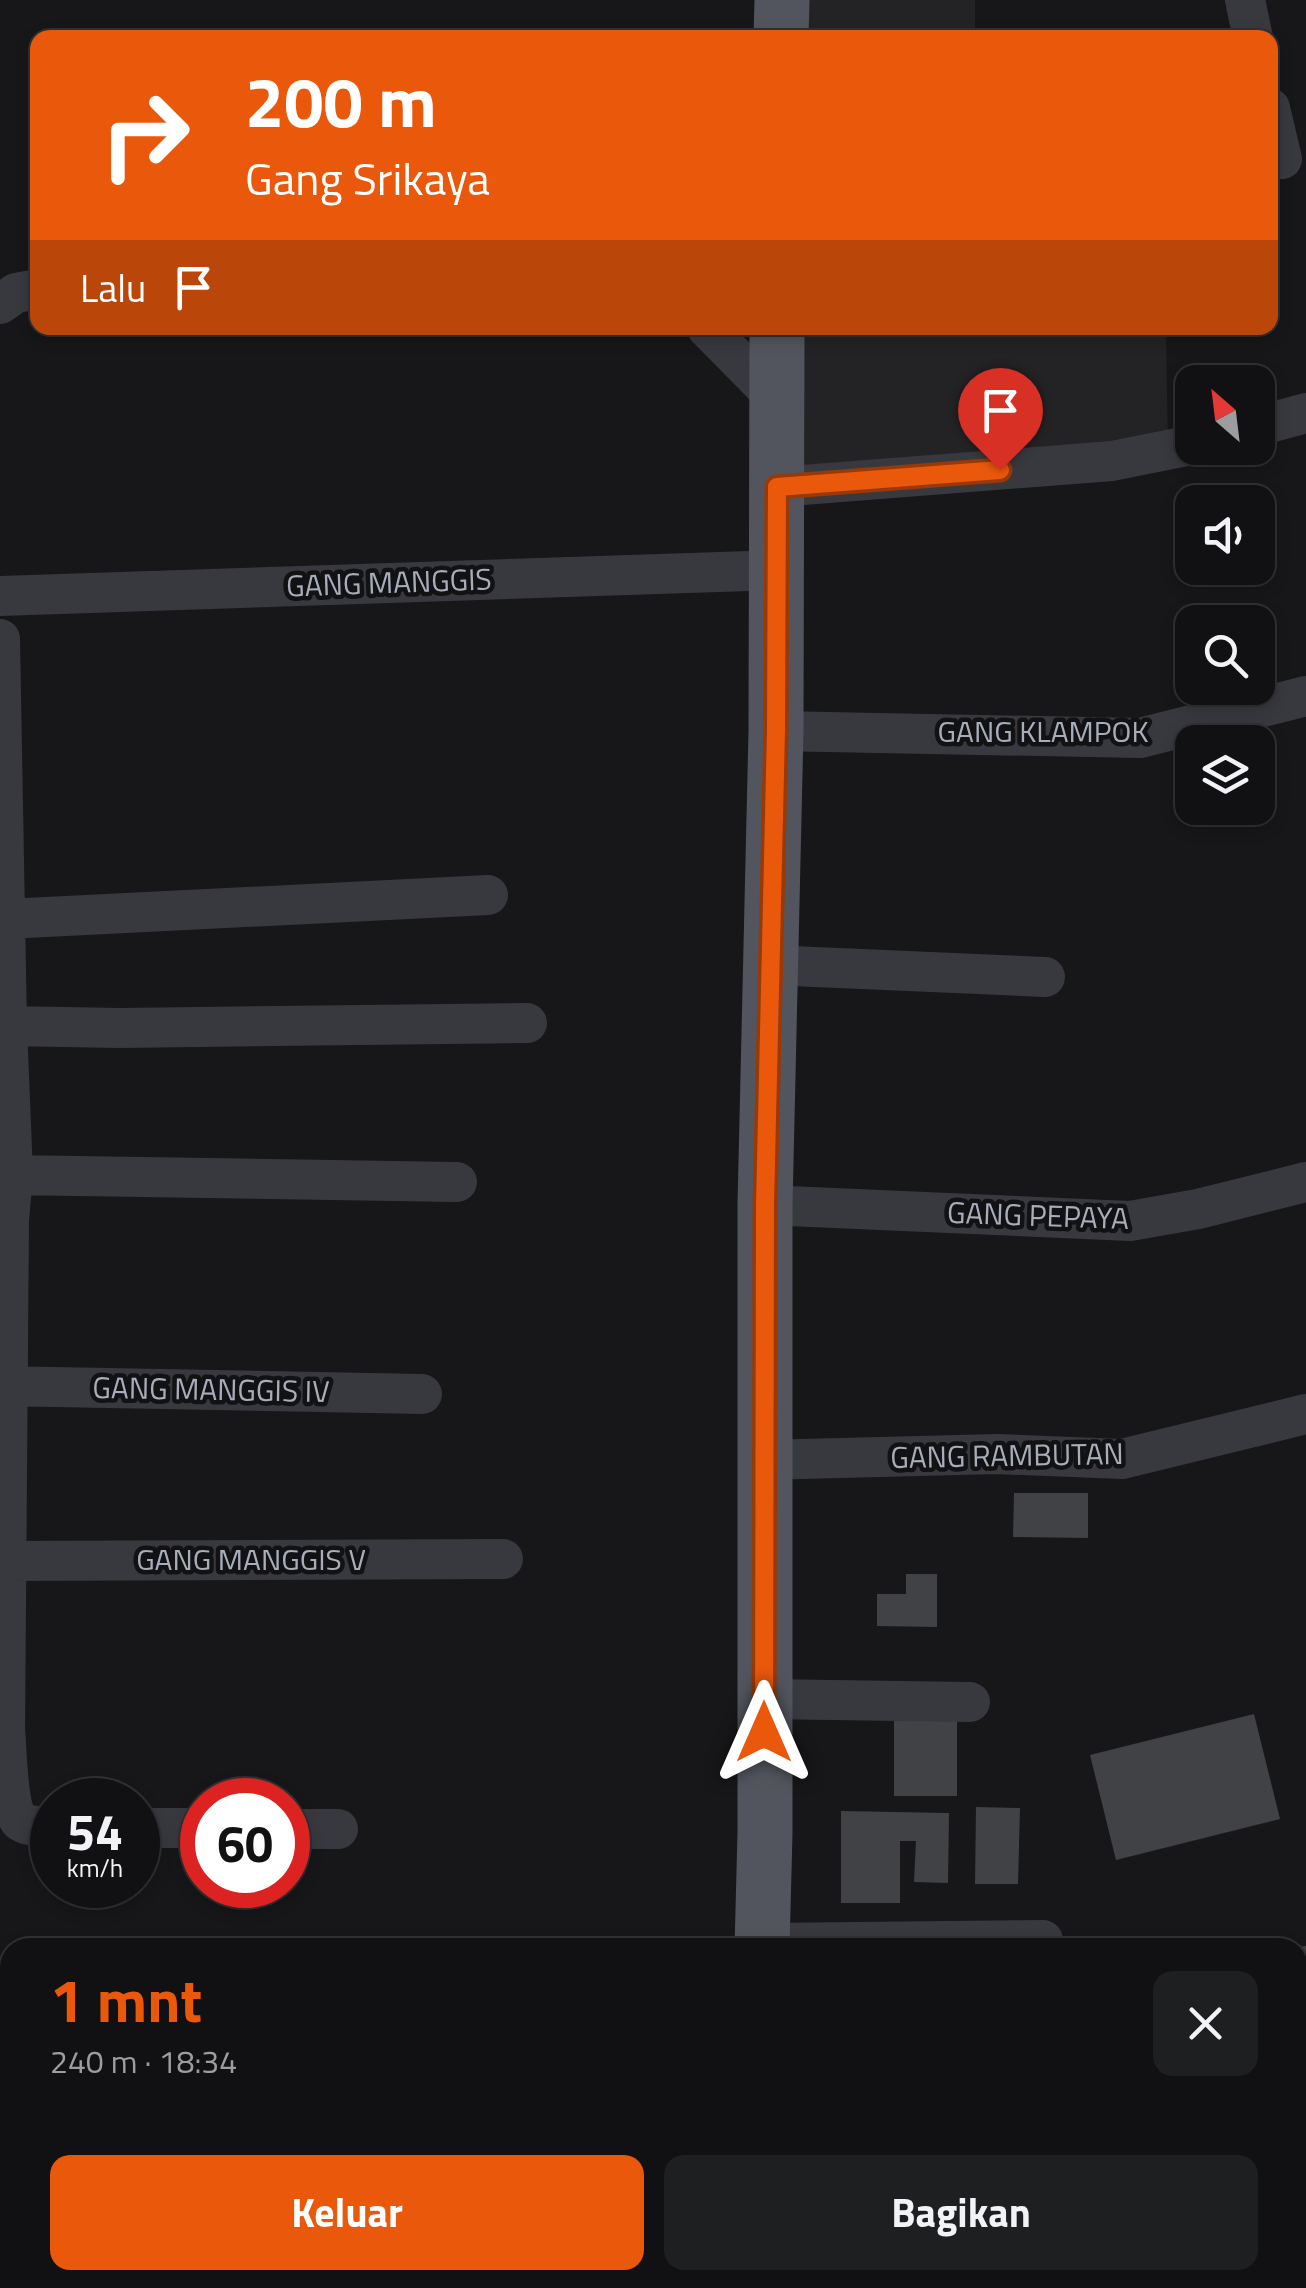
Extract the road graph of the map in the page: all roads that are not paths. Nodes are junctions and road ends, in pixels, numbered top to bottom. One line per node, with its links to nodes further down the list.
1 (782, 0): 3 (main road)
2 (1245, 0): 4 (street)
3 (781, 30)
4 (1251, 30)
5 (1278, 134): 6 (street)
6 (1286, 159)
7 (30, 290): 8 (street)
8 (0, 304)
9 (714, 335): 11 (street)
10 (777, 335): 11 (main road)
11 (776, 398): 15 (main road)
12 (1306, 413): 13 (street)
13 (1275, 421)
14 (1175, 448): 15 (street)
15 (777, 487): 16 (main road)
16 (778, 570): 17 (street, GANG MANGGIS); 20 (main road)
17 (0, 596)
18 (0, 639): 21 (street)
19 (1306, 696): 20 (street, GANG KLAMPOK)
20 (776, 730): 24 (main road)
21 (3, 879): 23 (street)
22 (488, 895): 23 (street)
23 (6, 919): 27 (street)
24 (769, 965): 25 (street); 31 (main road)
25 (1045, 977)
26 (527, 1022): 27 (street)
27 (4, 1032): 28 (street)
28 (14, 1175): 29 (street); 32 (street)
29 (457, 1182)
30 (1306, 1182): 31 (street, GANG PEPAYA)
31 (765, 1205): 36 (main road)
32 (4, 1220): 33 (street)
33 (4, 1386): 34 (street, GANG MANGGIS IV); 38 (street)
34 (422, 1394)
35 (1306, 1414): 36 (street, GANG RAMBUTAN)
36 (763, 1460): 39 (main road)
37 (503, 1559): 38 (street, GANG MANGGIS V)
38 (3, 1561): 41 (street)
39 (764, 1699): 40 (street); 45 (main road)
40 (970, 1702)
41 (2, 1730): 42 (street)
42 (30, 1824)
43 (310, 1829): 44 (street)
44 (338, 1829)
45 (762, 1938)

